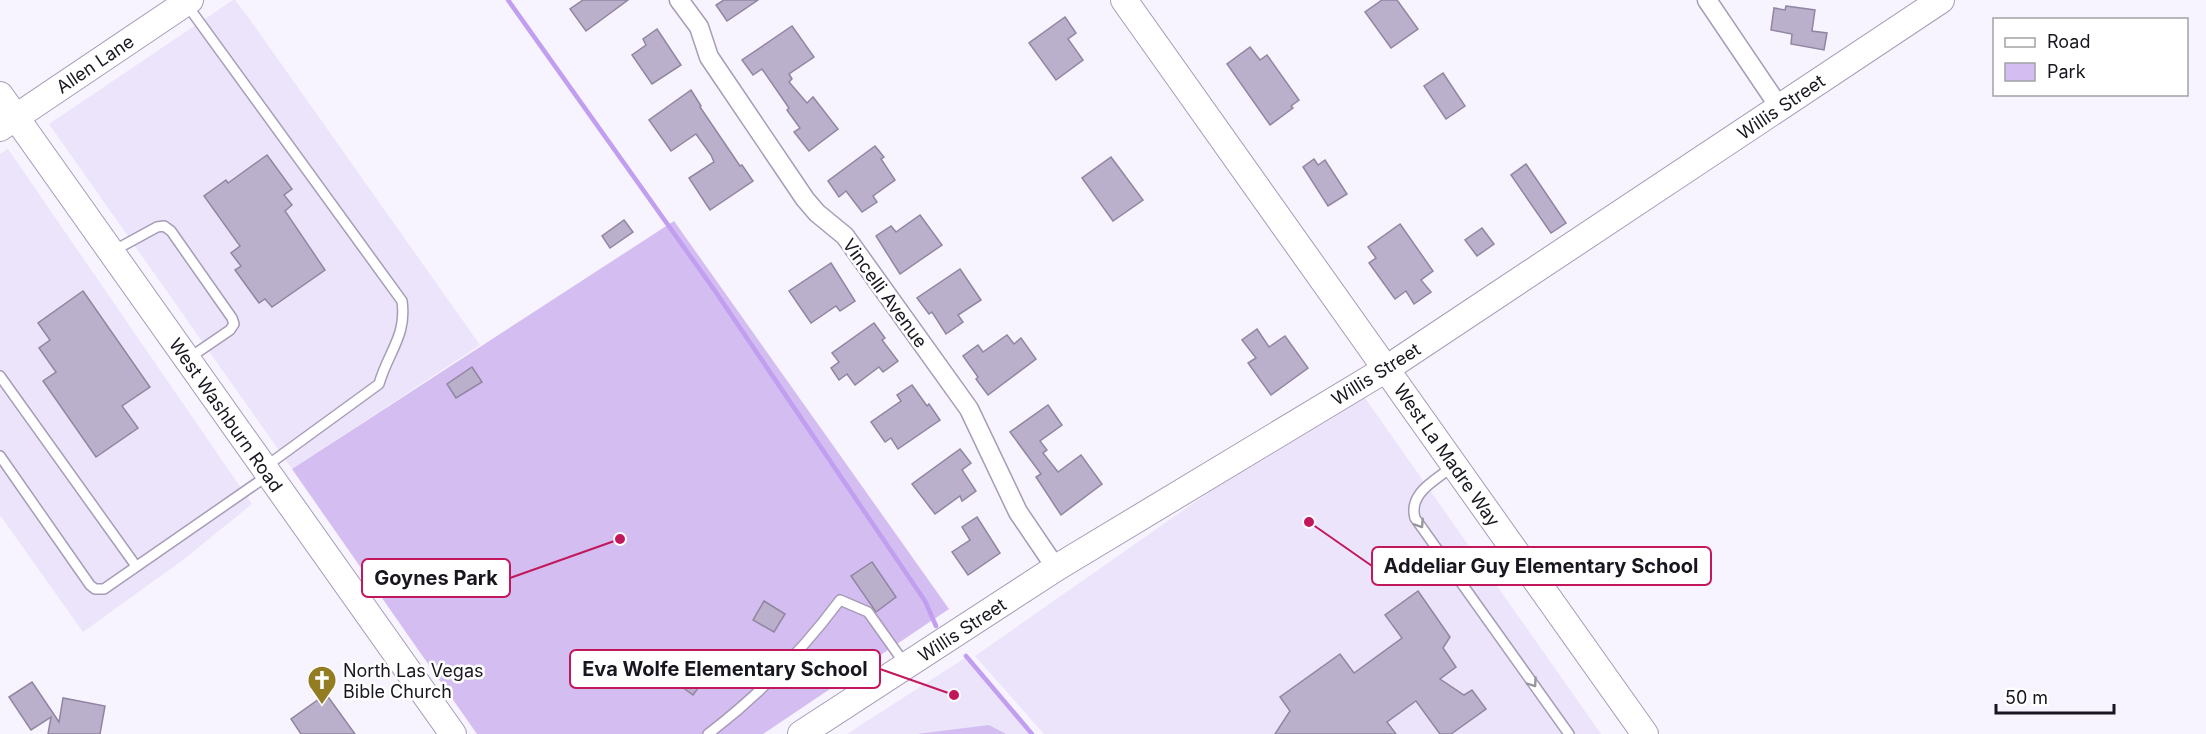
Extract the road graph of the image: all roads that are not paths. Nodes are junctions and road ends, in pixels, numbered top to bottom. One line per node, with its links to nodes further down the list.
1 (679, 0): 17 (street, Vincelli Avenue)
2 (1124, 0): 11 (street, West La Madre Way)
3 (1707, 0): 7 (street)
4 (1941, 0): 7 (street, Willis Street)
5 (188, 2): 8 (street, Allen Lane); 15 (lane)
6 (0, 95): 8 (street, West Washburn Road)
7 (1780, 108): 11 (street, Willis Street)
8 (8, 123): 9 (street, West Washburn Road)
9 (111, 252): 10 (street, West Washburn Road); 10 (lane)
10 (188, 360): 15 (street, West Washburn Road)
11 (1386, 369): 14 (street, West La Madre Way); 17 (street, Willis Street)
12 (0, 376): 16 (lane)
13 (0, 456): 16 (lane)
14 (1454, 465): 19 (street, West La Madre Way); 23 (lane, one-way to 23)
15 (266, 471): 16 (lane); 20 (street, West Washburn Road)
16 (136, 566)
17 (1056, 568): 18 (street, Willis Street)
18 (907, 666): 21 (lane); 22 (street, Willis Street)
19 (1638, 732)
20 (453, 734)
21 (708, 734)
22 (801, 734)
23 (1569, 734)

